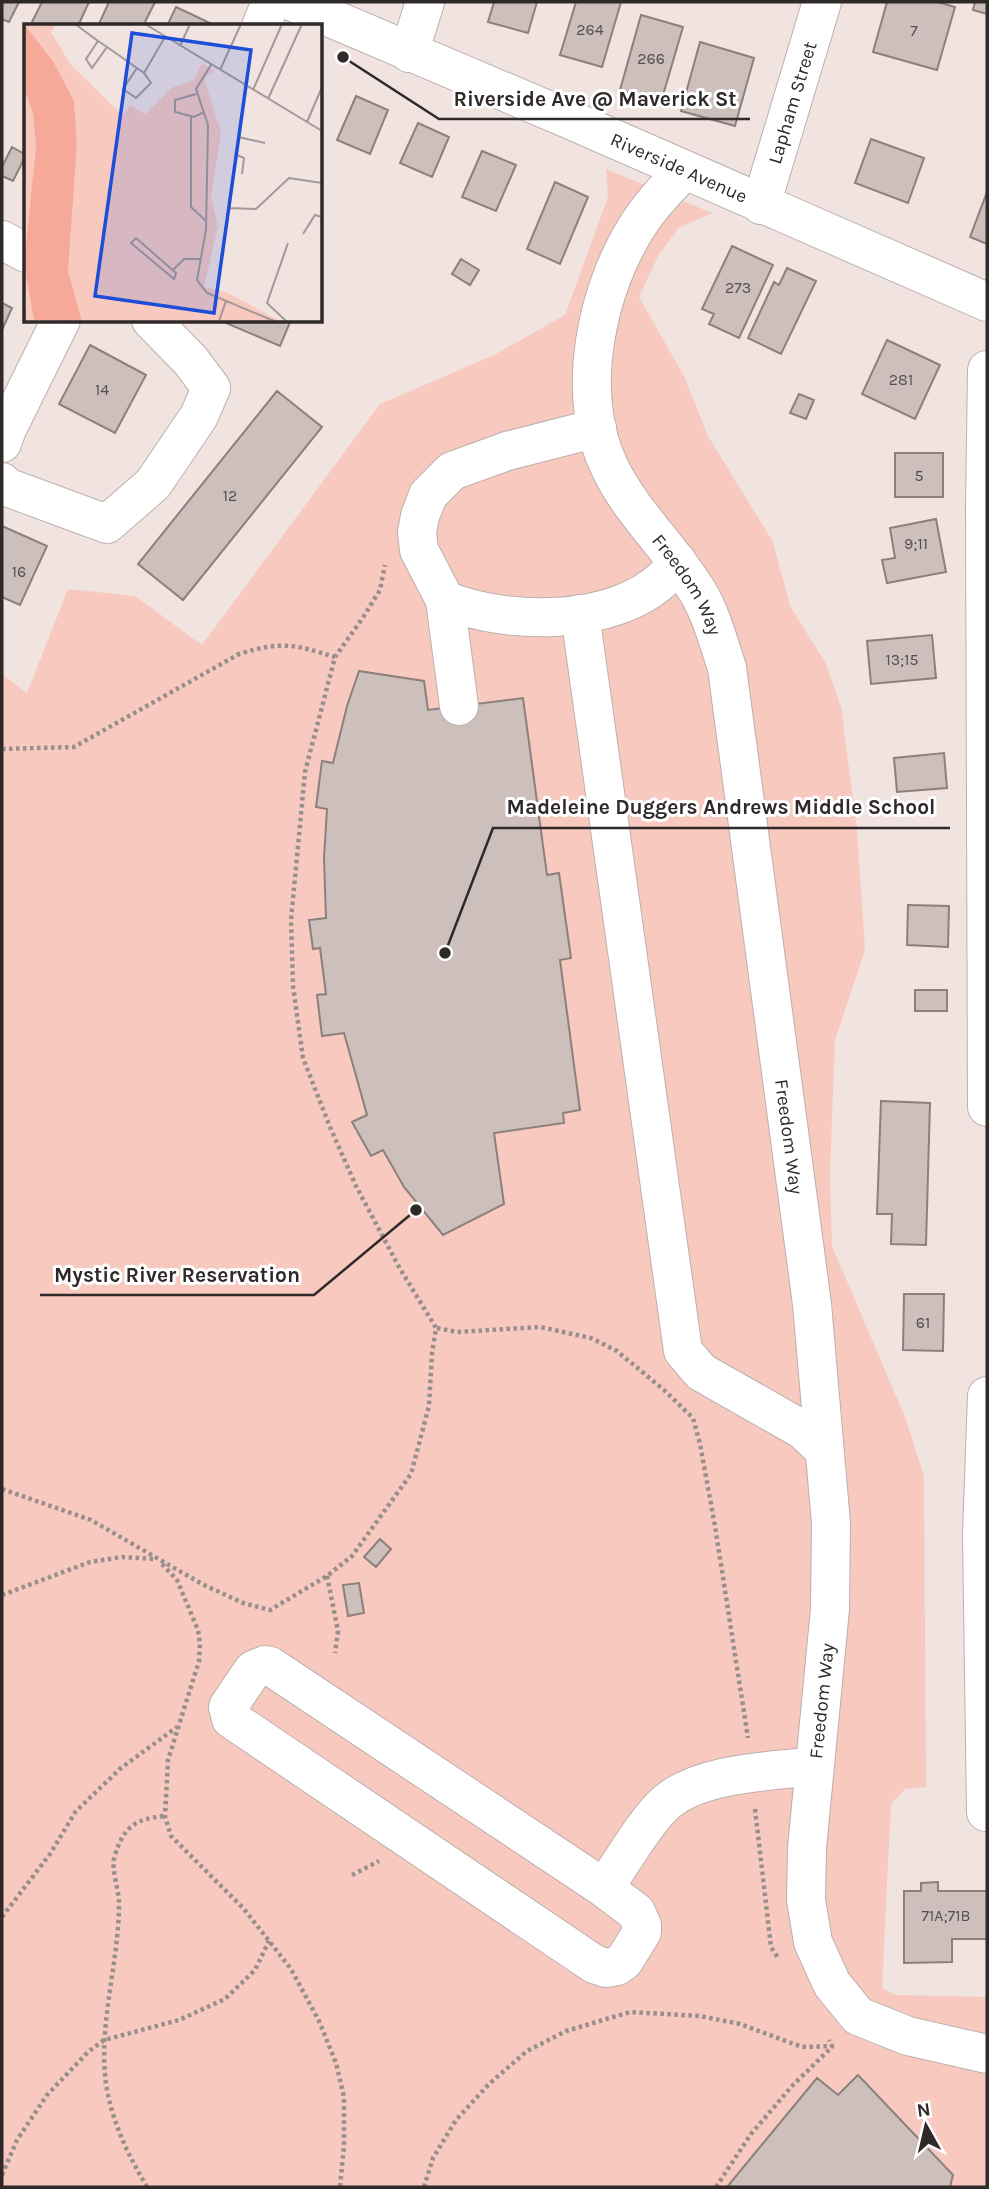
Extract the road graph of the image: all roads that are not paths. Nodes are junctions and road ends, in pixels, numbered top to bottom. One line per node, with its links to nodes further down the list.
1 (271, 2): 5 (street)
2 (293, 2): 6 (street, Riverside Avenue)
3 (425, 2): 6 (street)
4 (822, 2): 8 (street, Lapham Street)
5 (262, 24)
6 (409, 53): 7 (street, Riverside Avenue)
7 (684, 171): 8 (street, Riverside Avenue); 15 (street, Freedom Way)
8 (761, 205): 11 (street, Riverside Avenue)
9 (2, 240): 10 (street)
10 (24, 252)
11 (987, 302)
12 (60, 322): 16 (street)
13 (153, 322): 17 (street)
14 (987, 370): 22 (street)
15 (597, 428): 18 (street, Freedom Way); 19 (street)
16 (2, 443)
17 (2, 482)
18 (677, 561): 20 (street); 26 (street, Freedom Way)
19 (444, 600): 20 (street); 21 (street)
20 (580, 614): 26 (street)
21 (459, 706)
22 (987, 725): 23 (street)
23 (986, 872): 24 (street)
24 (987, 1107)
25 (987, 1396): 28 (street)
26 (824, 1450): 27 (street, Freedom Way)
27 (814, 1766): 29 (street); 30 (street, Freedom Way)
28 (986, 1812)
29 (604, 1888): 29 (street)
30 (987, 2054)

